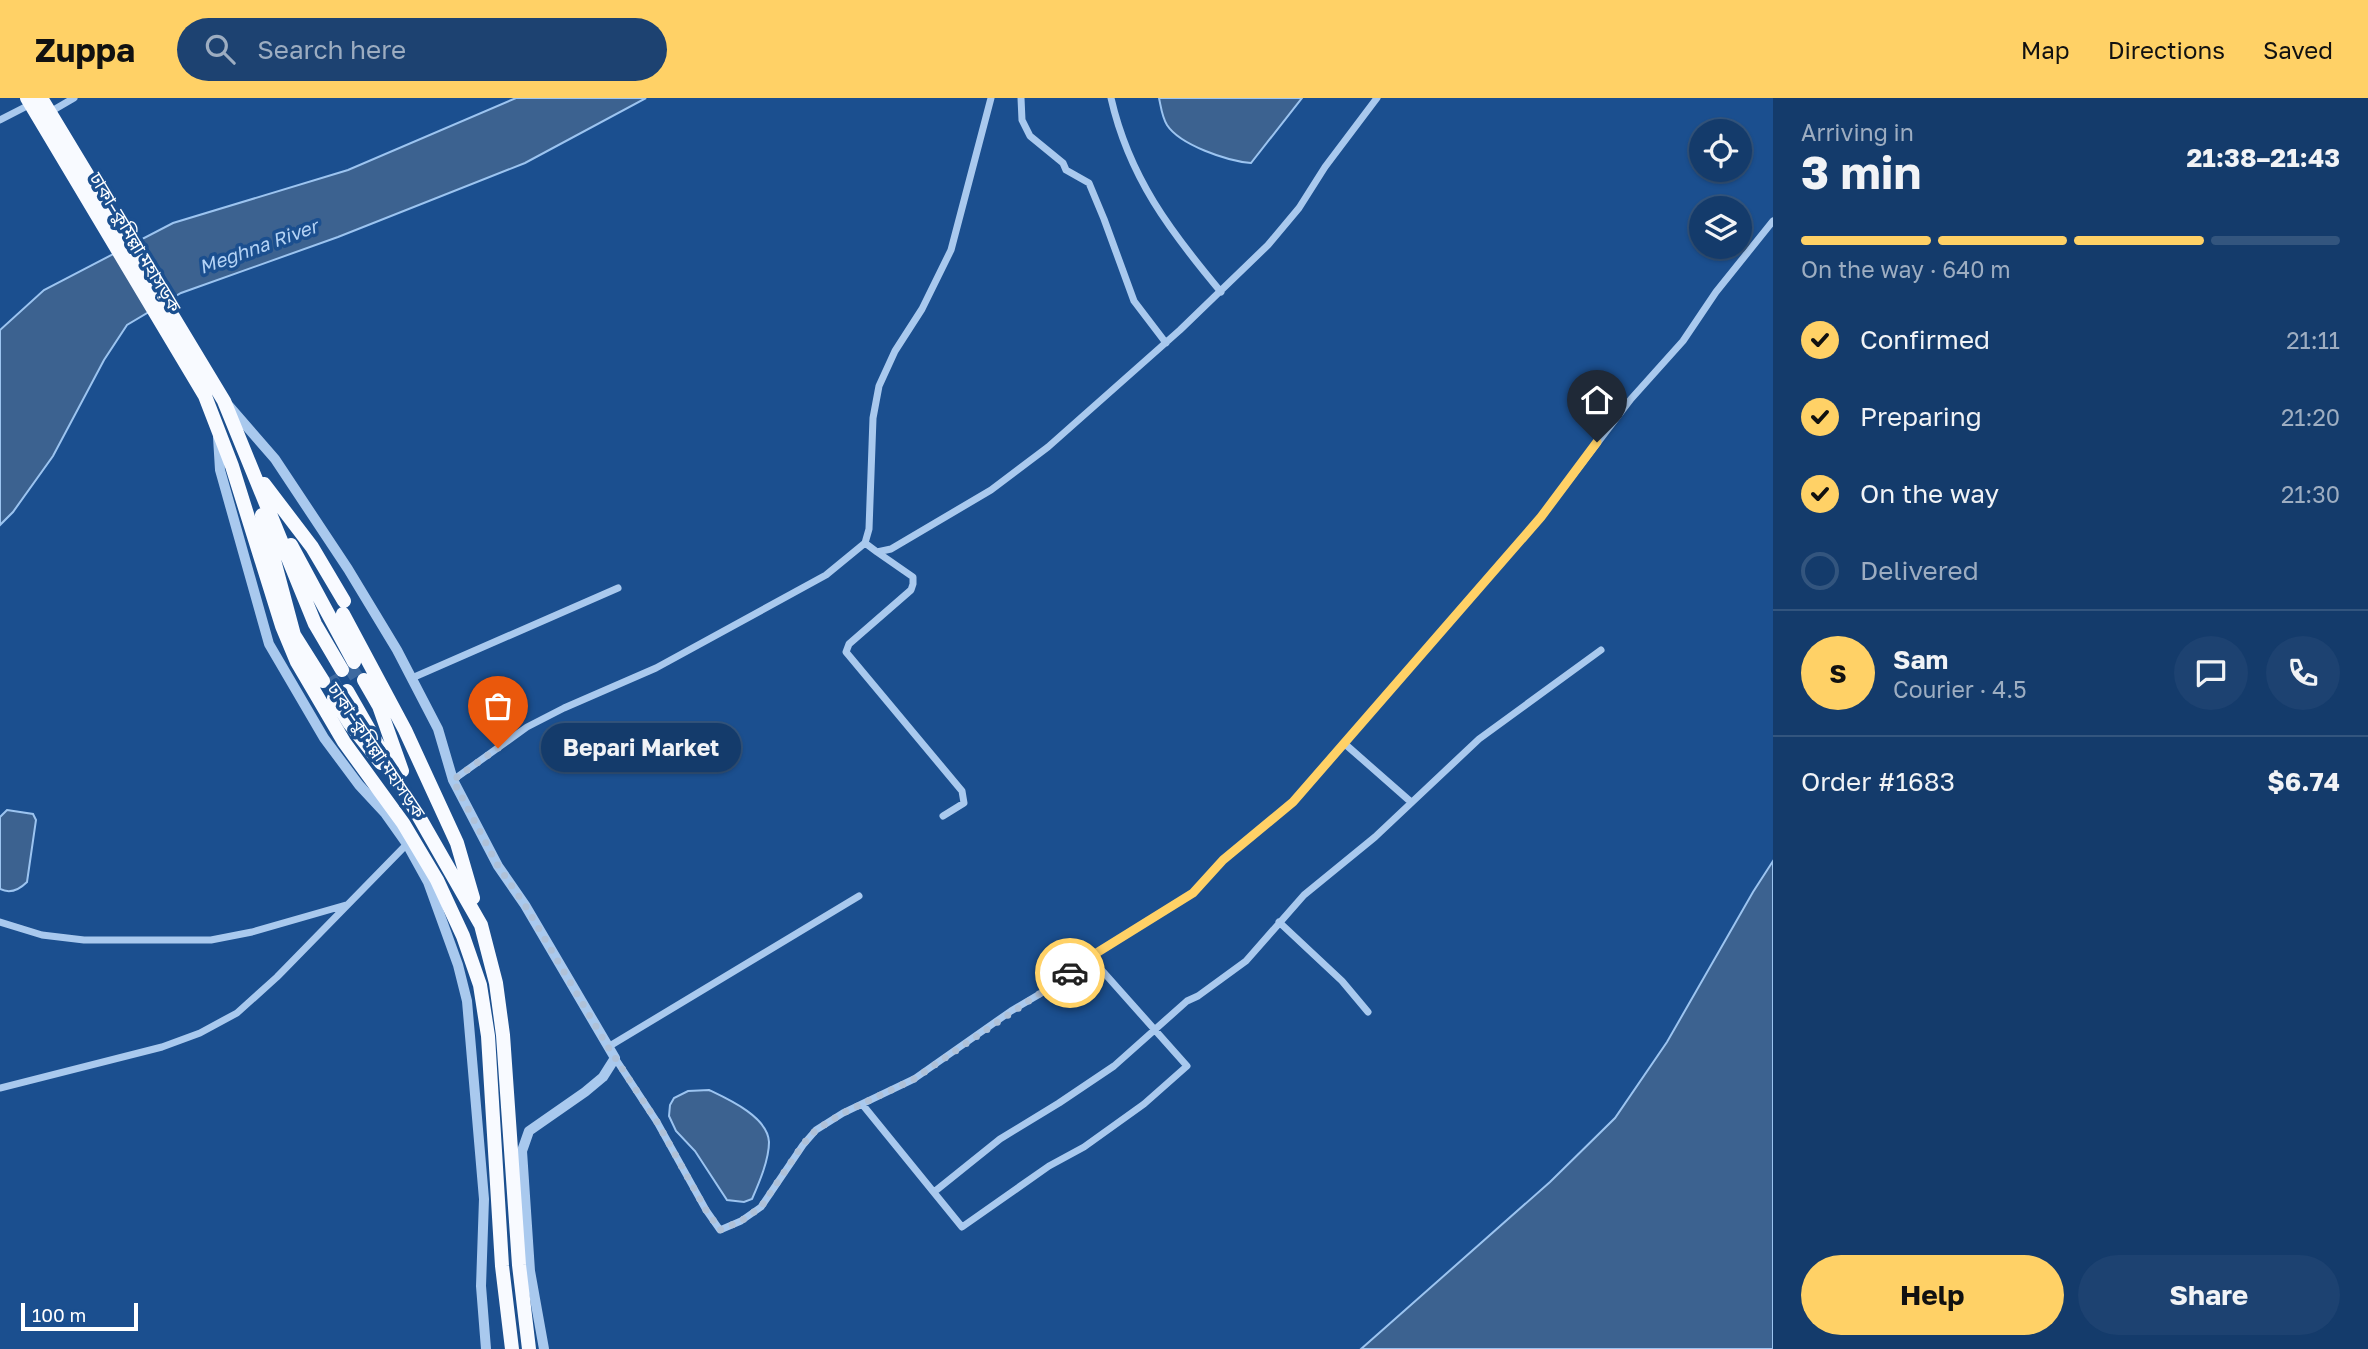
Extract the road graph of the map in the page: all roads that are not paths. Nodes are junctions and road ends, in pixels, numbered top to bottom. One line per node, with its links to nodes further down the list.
1 (74, 98): 7 (street)
2 (991, 98): 17 (street)
3 (1021, 98): 12 (street)
4 (1111, 98): 11 (street)
5 (1377, 98): 11 (street)
6 (33, 100): 7 (highway, ঢাকা–কুমিল্লা মহাসড়ক); 8 (street); 9 (highway, ঢাকা–কুমিল্লা মহাসড়ক)
7 (50, 112): 9 (highway, ঢাকা–কুমিল্লা মহাসড়ক)
8 (0, 120)
9 (93, 196): 13 (highway, ঢাকা–কুমিল্লা মহাসড়ক)
10 (1773, 221): 23 (street)
11 (1221, 292): 12 (street)
12 (1166, 343): 18 (street)
13 (210, 391): 14 (highway, ঢাকা–কুমিল্লা মহাসড়ক); 15 (highway, ঢাকা–কুমিল্লা মহাসড়ক)
14 (225, 401): 16 (highway, ঢাকা–কুমিল্লা মহাসড়ক); 22 (street)
15 (217, 424): 28 (street); 43 (highway, ঢাকা–কুমিল্লা মহাসড়ক)
16 (247, 460): 21 (highway, ঢাকা–কুমিল্লা মহাসড়ক); 21 (highway, ঢাকা–কুমিল্লা মহাসড়ক); 21 (highway, ঢাকা–কুমিল্লা মহাসড়ক)
17 (865, 543): 18 (street); 24 (street)
18 (877, 552): 27 (street)
19 (618, 588): 22 (street)
20 (1601, 650): 26 (street)
21 (342, 669): 33 (highway, ঢাকা–কুমিল্লা মহাসড়ক)
22 (412, 678): 24 (street)
23 (1345, 744): 26 (street); 34 (street)
24 (453, 780): 37 (street)
25 (412, 802): 25 (highway, ঢাকা–কুমিল্লা মহাসড়ক); 33 (highway, ঢাকা–কুমিল্লা মহাসড়ক)
26 (1411, 802): 32 (street)
27 (943, 816)
28 (407, 844): 30 (street); 42 (street)
29 (859, 896): 37 (street)
30 (346, 905): 31 (street); 39 (street)
31 (0, 922)
32 (1279, 922): 35 (street); 36 (street)
33 (481, 925): 44 (highway, ঢাকা–কুমিল্লা মহাসড়ক)
34 (1090, 957): 36 (street); 40 (street)
35 (1368, 1012)
36 (1156, 1030): 41 (street); 41 (street)
37 (608, 1047): 38 (street)
38 (615, 1058): 40 (street); 45 (street)
39 (0, 1088)
40 (862, 1104): 41 (street)
41 (934, 1192)
42 (486, 1349)
43 (512, 1349)
44 (530, 1349)
45 (544, 1349)

